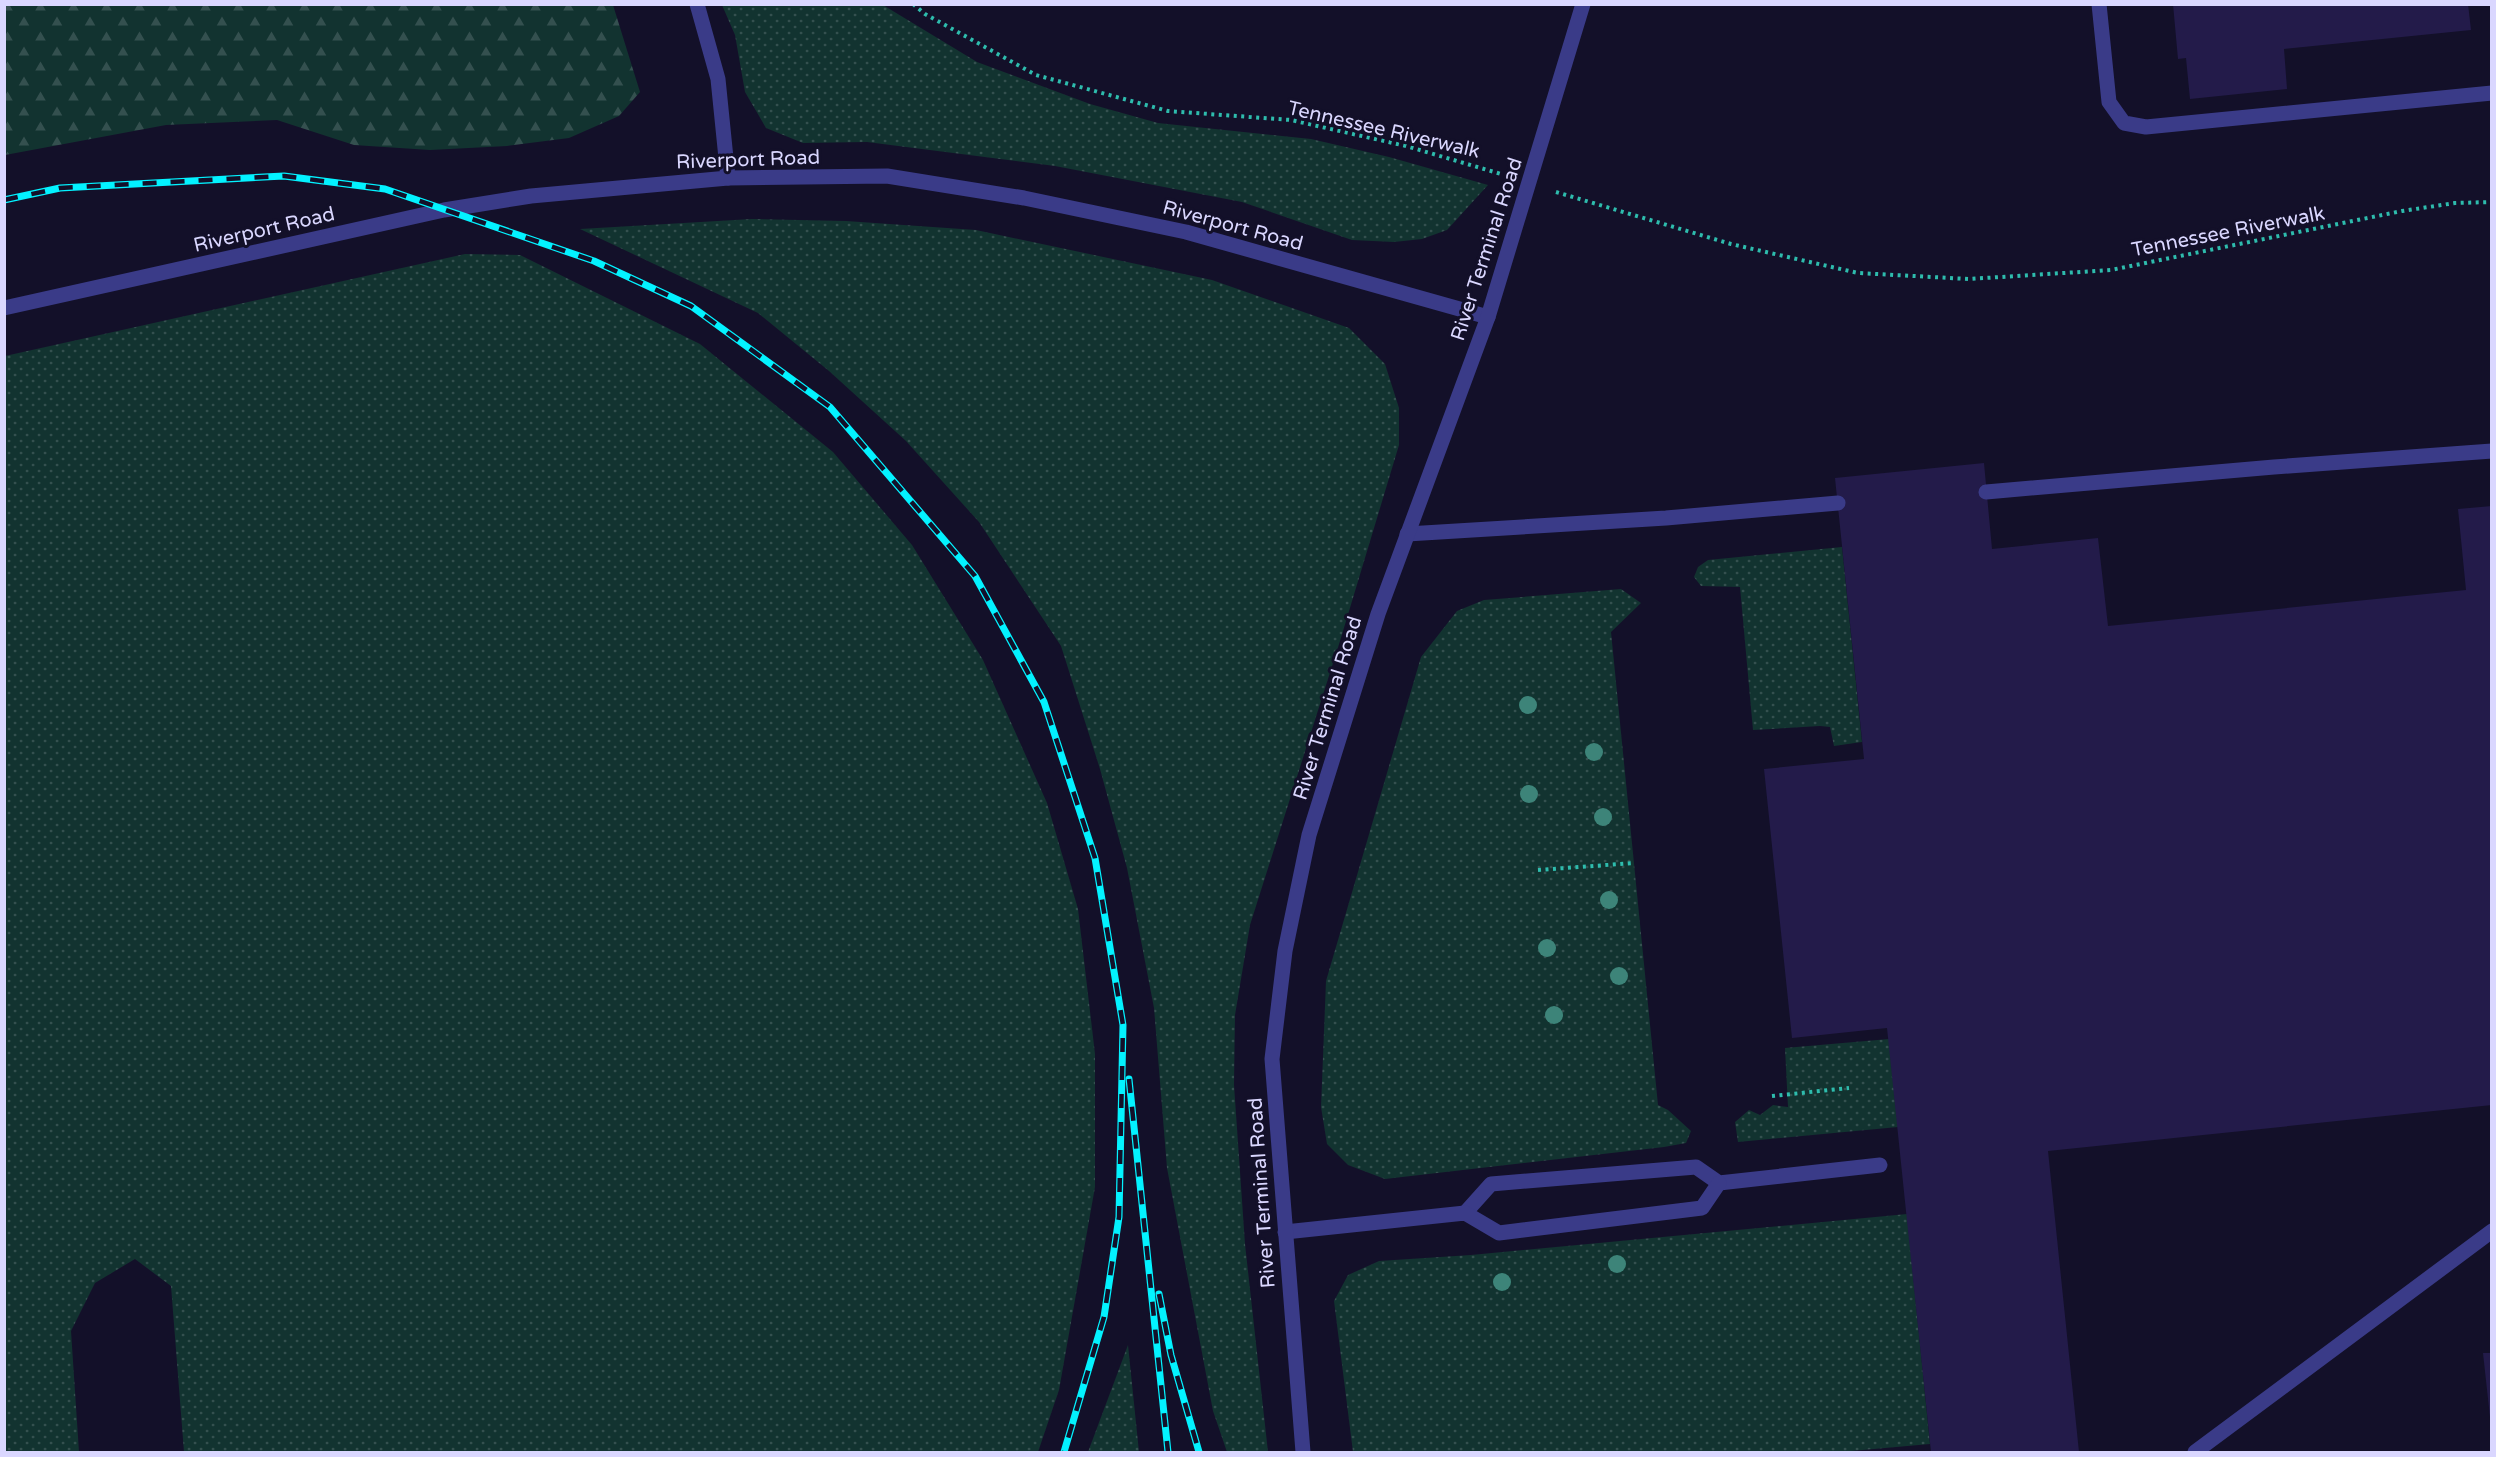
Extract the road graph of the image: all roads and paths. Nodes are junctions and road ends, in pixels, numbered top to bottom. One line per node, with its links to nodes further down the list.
1 (697, 4): 6 (street)
2 (913, 4): 7 (path, Tennessee Riverwalk)
3 (1583, 4): 7 (street, River Terminal Road)
4 (2099, 4): 5 (street)
5 (2492, 93)
6 (728, 178): 9 (street, Riverport Road); 10 (street, Riverport Road)
7 (1529, 183): 8 (path, Tennessee Riverwalk); 10 (street, River Terminal Road)
8 (2492, 202)
9 (4, 308)
10 (1488, 317): 14 (street, River Terminal Road)
11 (2492, 451): 12 (street)
12 (1986, 492)
13 (1838, 503): 14 (street)
14 (1407, 534): 23 (street, River Terminal Road)
15 (1634, 863): 16 (path)
16 (1538, 870)
17 (1849, 1088): 18 (path)
18 (1772, 1096)
19 (1880, 1165): 20 (street)
20 (1719, 1183): 21 (street); 21 (street)
21 (1465, 1213): 23 (street)
22 (2492, 1231): 25 (street)
23 (1285, 1232): 24 (street, River Terminal Road)
24 (1303, 1452)
25 (2195, 1452)

